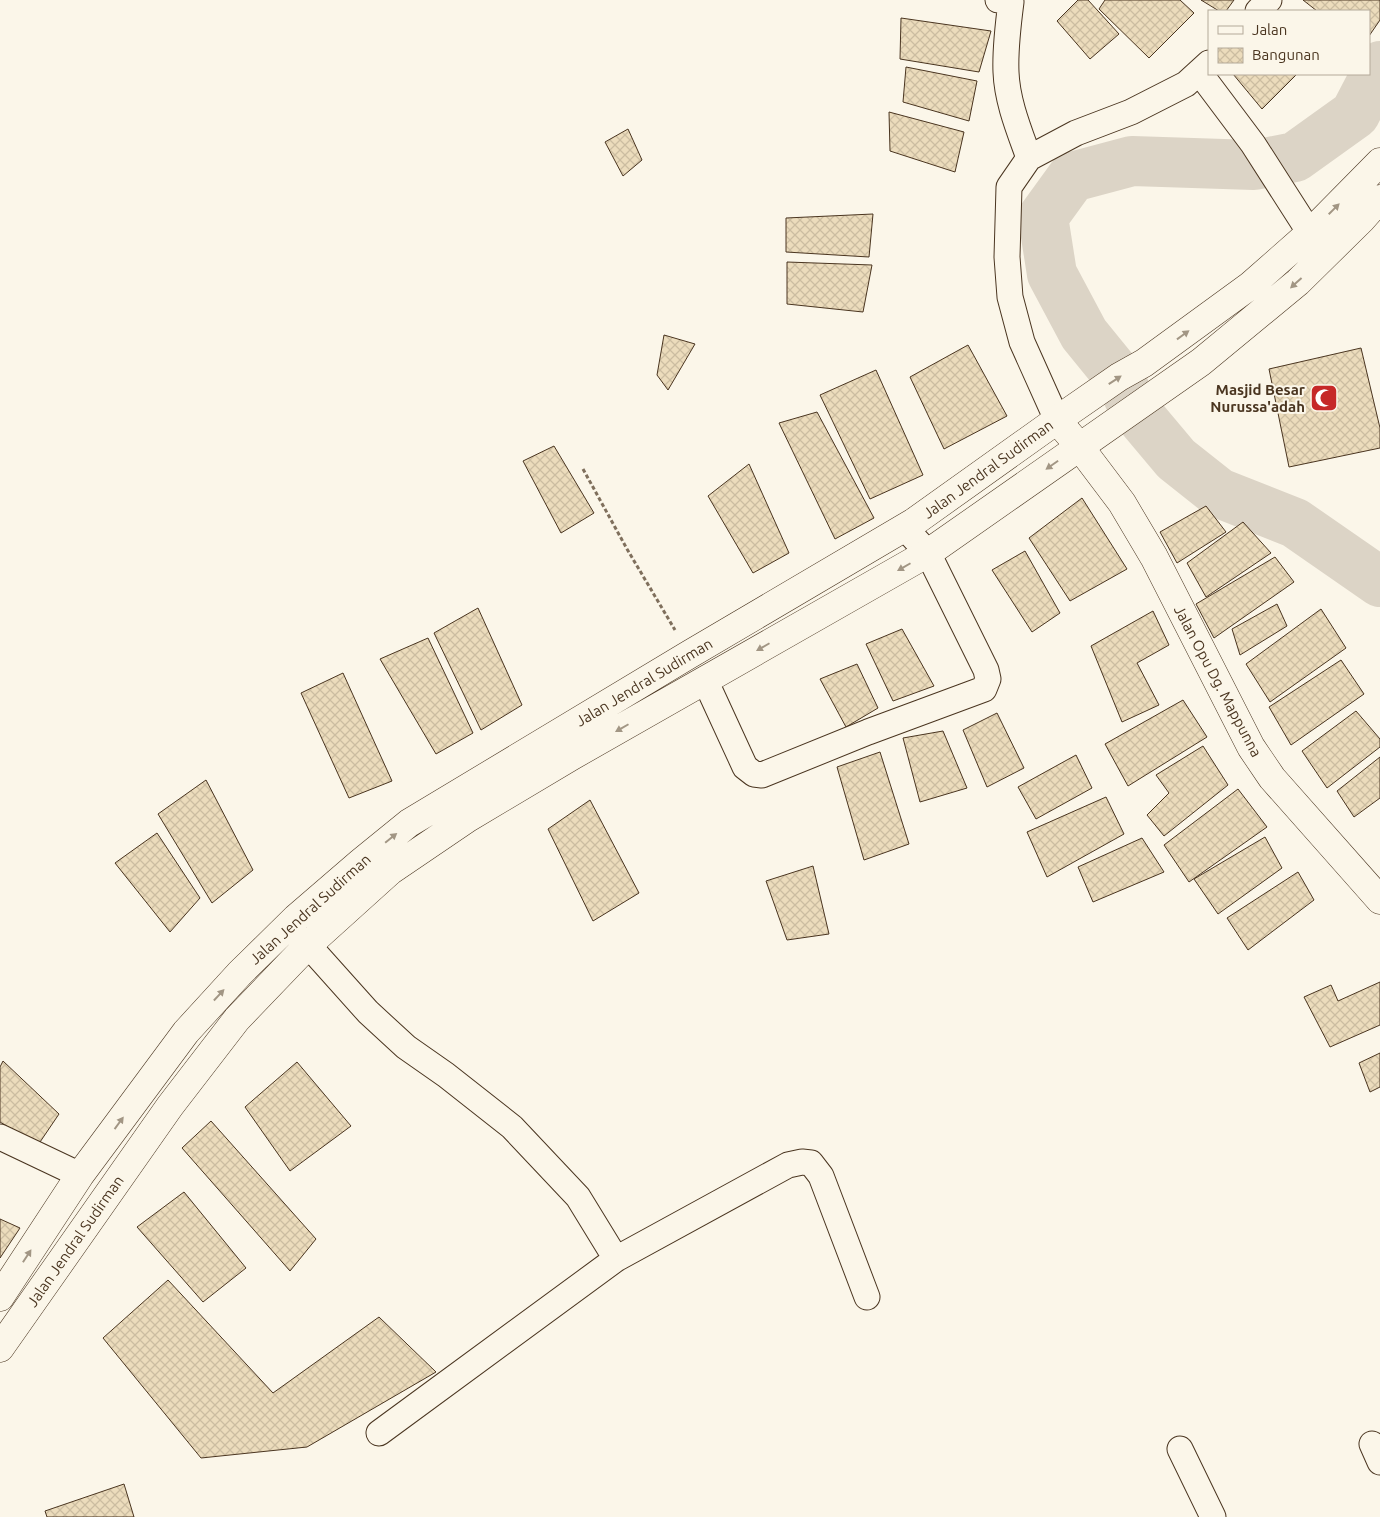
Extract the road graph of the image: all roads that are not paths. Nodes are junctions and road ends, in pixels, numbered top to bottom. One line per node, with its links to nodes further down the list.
1 (1268, 0): 3 (street)
2 (1006, 1): 6 (street)
3 (1259, 10)
4 (1204, 67): 6 (street)
5 (1209, 75): 9 (street)
6 (1029, 158): 10 (street)
7 (1380, 162): 9 (main road, Jalan Jendral Sudirman, one-way to 7)
8 (1380, 199): 9 (main road, Jalan Jendral Sudirman)
9 (1319, 242): 10 (main road, Jalan Jendral Sudirman, one-way to 9); 11 (main road, Jalan Jendral Sudirman, one-way to 11)
10 (1057, 420): 11 (main road, Jalan Opu Dg. Mappunna); 12 (main road, Jalan Jendral Sudirman)
11 (1080, 446): 13 (main road, Jalan Jendral Sudirman, one-way to 13); 15 (main road, Jalan Opu Dg. Mappunna)
12 (904, 528): 13 (street); 18 (main road, Jalan Jendral Sudirman, one-way to 12)
13 (928, 553): 14 (main road, Jalan Jendral Sudirman, one-way to 14); 14 (street)
14 (705, 680): 16 (main road, Jalan Jendral Sudirman, one-way to 16)
15 (1380, 900)
16 (308, 945): 19 (street); 22 (main road, Jalan Jendral Sudirman)
17 (0, 1137): 18 (street)
18 (80, 1175): 20 (main road, Jalan Jendral Sudirman, one-way to 18)
19 (616, 1259): 21 (street); 23 (street)
20 (0, 1297)
21 (867, 1297)
22 (0, 1348)
23 (379, 1433)
24 (1180, 1449): 25 (street)
25 (1213, 1517)

